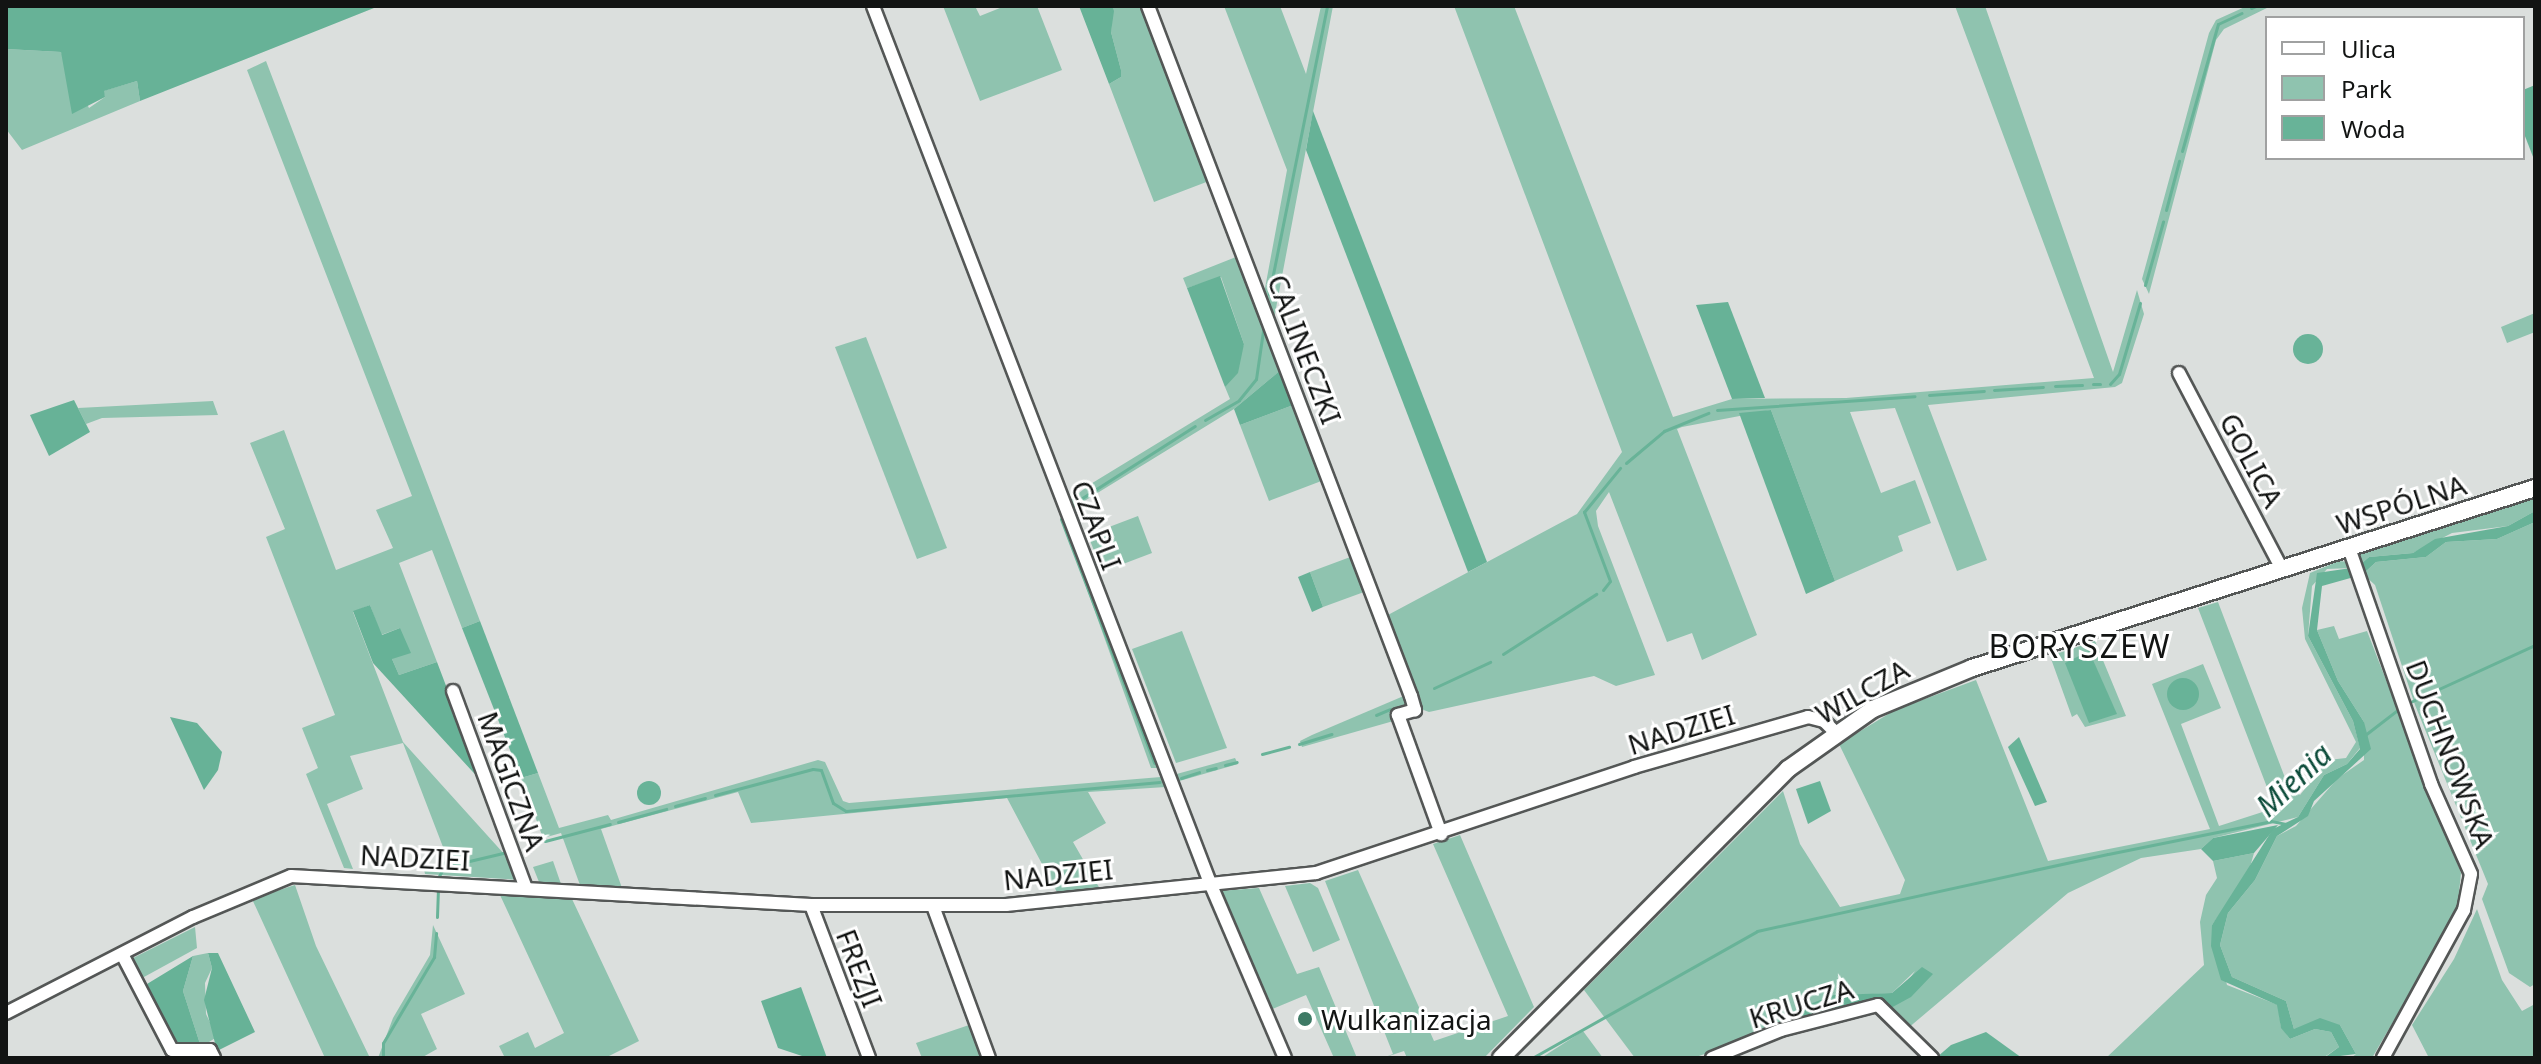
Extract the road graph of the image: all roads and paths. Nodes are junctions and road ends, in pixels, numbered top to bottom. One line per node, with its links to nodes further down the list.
1 (873, 6): 10 (street, CZAPLI)
2 (1148, 6): 9 (street, CALINECZKI)
3 (2179, 373): 6 (street, GOLICA)
4 (2535, 488): 5 (main road, WSPÓLNA)
5 (2352, 554): 6 (main road, WSPÓLNA); 23 (street, DUCHNOWSKA)
6 (2282, 569): 8 (main road, WILCZA)
7 (453, 691): 11 (street, MAGICZNA)
8 (1835, 732): 9 (street, NADZIEI); 20 (main road, WILCZA)
9 (1441, 834): 10 (street, NADZIEI)
10 (1210, 883): 13 (street, NADZIEI); 19 (street, CZAPLI)
11 (526, 888): 12 (street, NADZIEI); 14 (street, NADZIEI)
12 (811, 905): 13 (street, NADZIEI); 16 (street, FREZJI)
13 (933, 906): 18 (street)
14 (122, 954): 15 (street); 17 (street)
15 (6, 1013)
16 (867, 1053)
17 (214, 1058)
18 (989, 1058)
19 (1285, 1058)
20 (1501, 1058)
21 (1712, 1058): 22 (street, KRUCZA)
22 (1932, 1058)
23 (2383, 1058)

